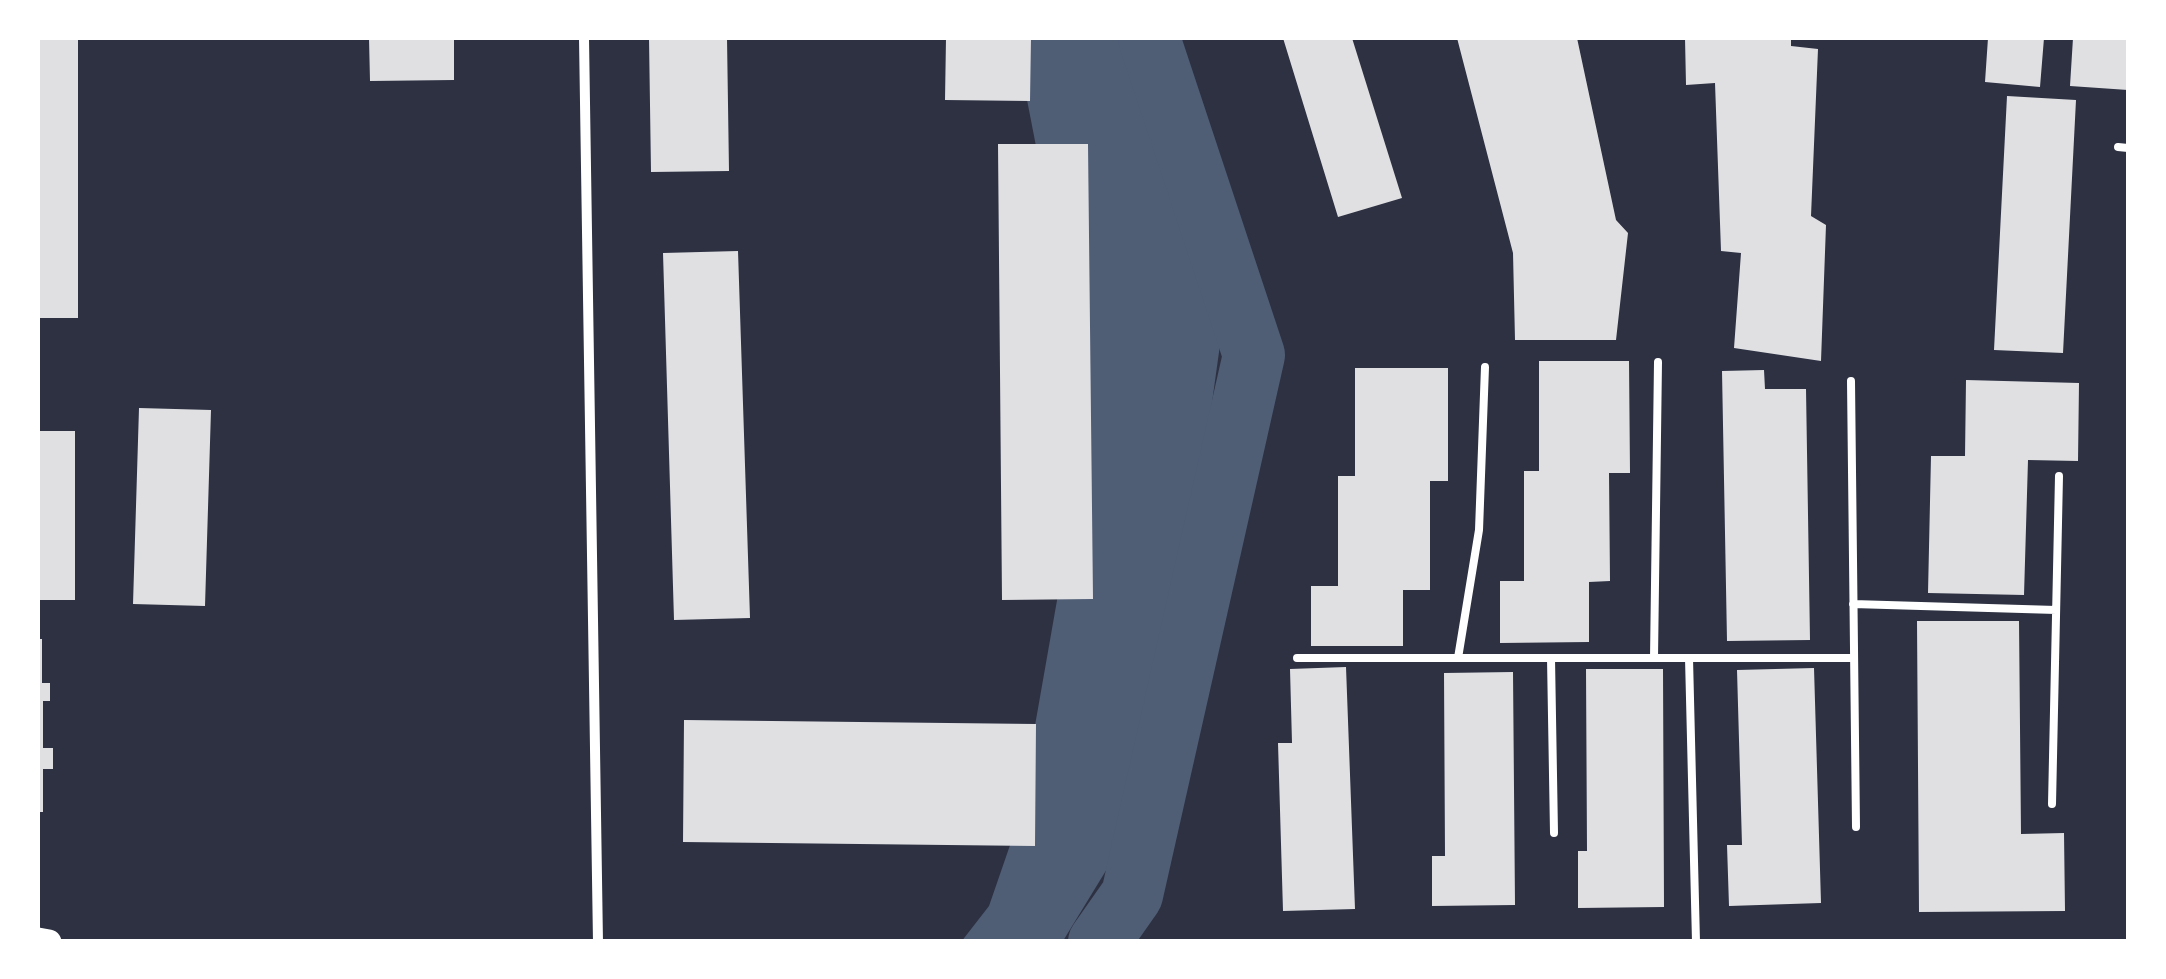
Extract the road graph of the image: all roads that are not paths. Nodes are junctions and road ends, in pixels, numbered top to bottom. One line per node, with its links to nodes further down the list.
1 (584, 38): 19 (street)
2 (1658, 362): 11 (lane)
3 (1485, 368): 9 (lane)
4 (1850, 381): 6 (lane)
5 (2059, 476): 7 (lane)
6 (1854, 604): 7 (lane); 13 (lane)
7 (2056, 610): 14 (lane)
8 (1298, 658): 9 (lane)
9 (1458, 658): 10 (lane)
10 (1551, 658): 11 (lane); 16 (lane)
11 (1654, 658): 12 (lane)
12 (1689, 658): 13 (lane); 20 (lane)
13 (1854, 658): 15 (lane)
14 (2052, 804)
15 (1856, 827)
16 (1554, 833)
17 (38, 940): 18 (main road)
18 (49, 942)
19 (598, 942)
20 (1696, 942)

